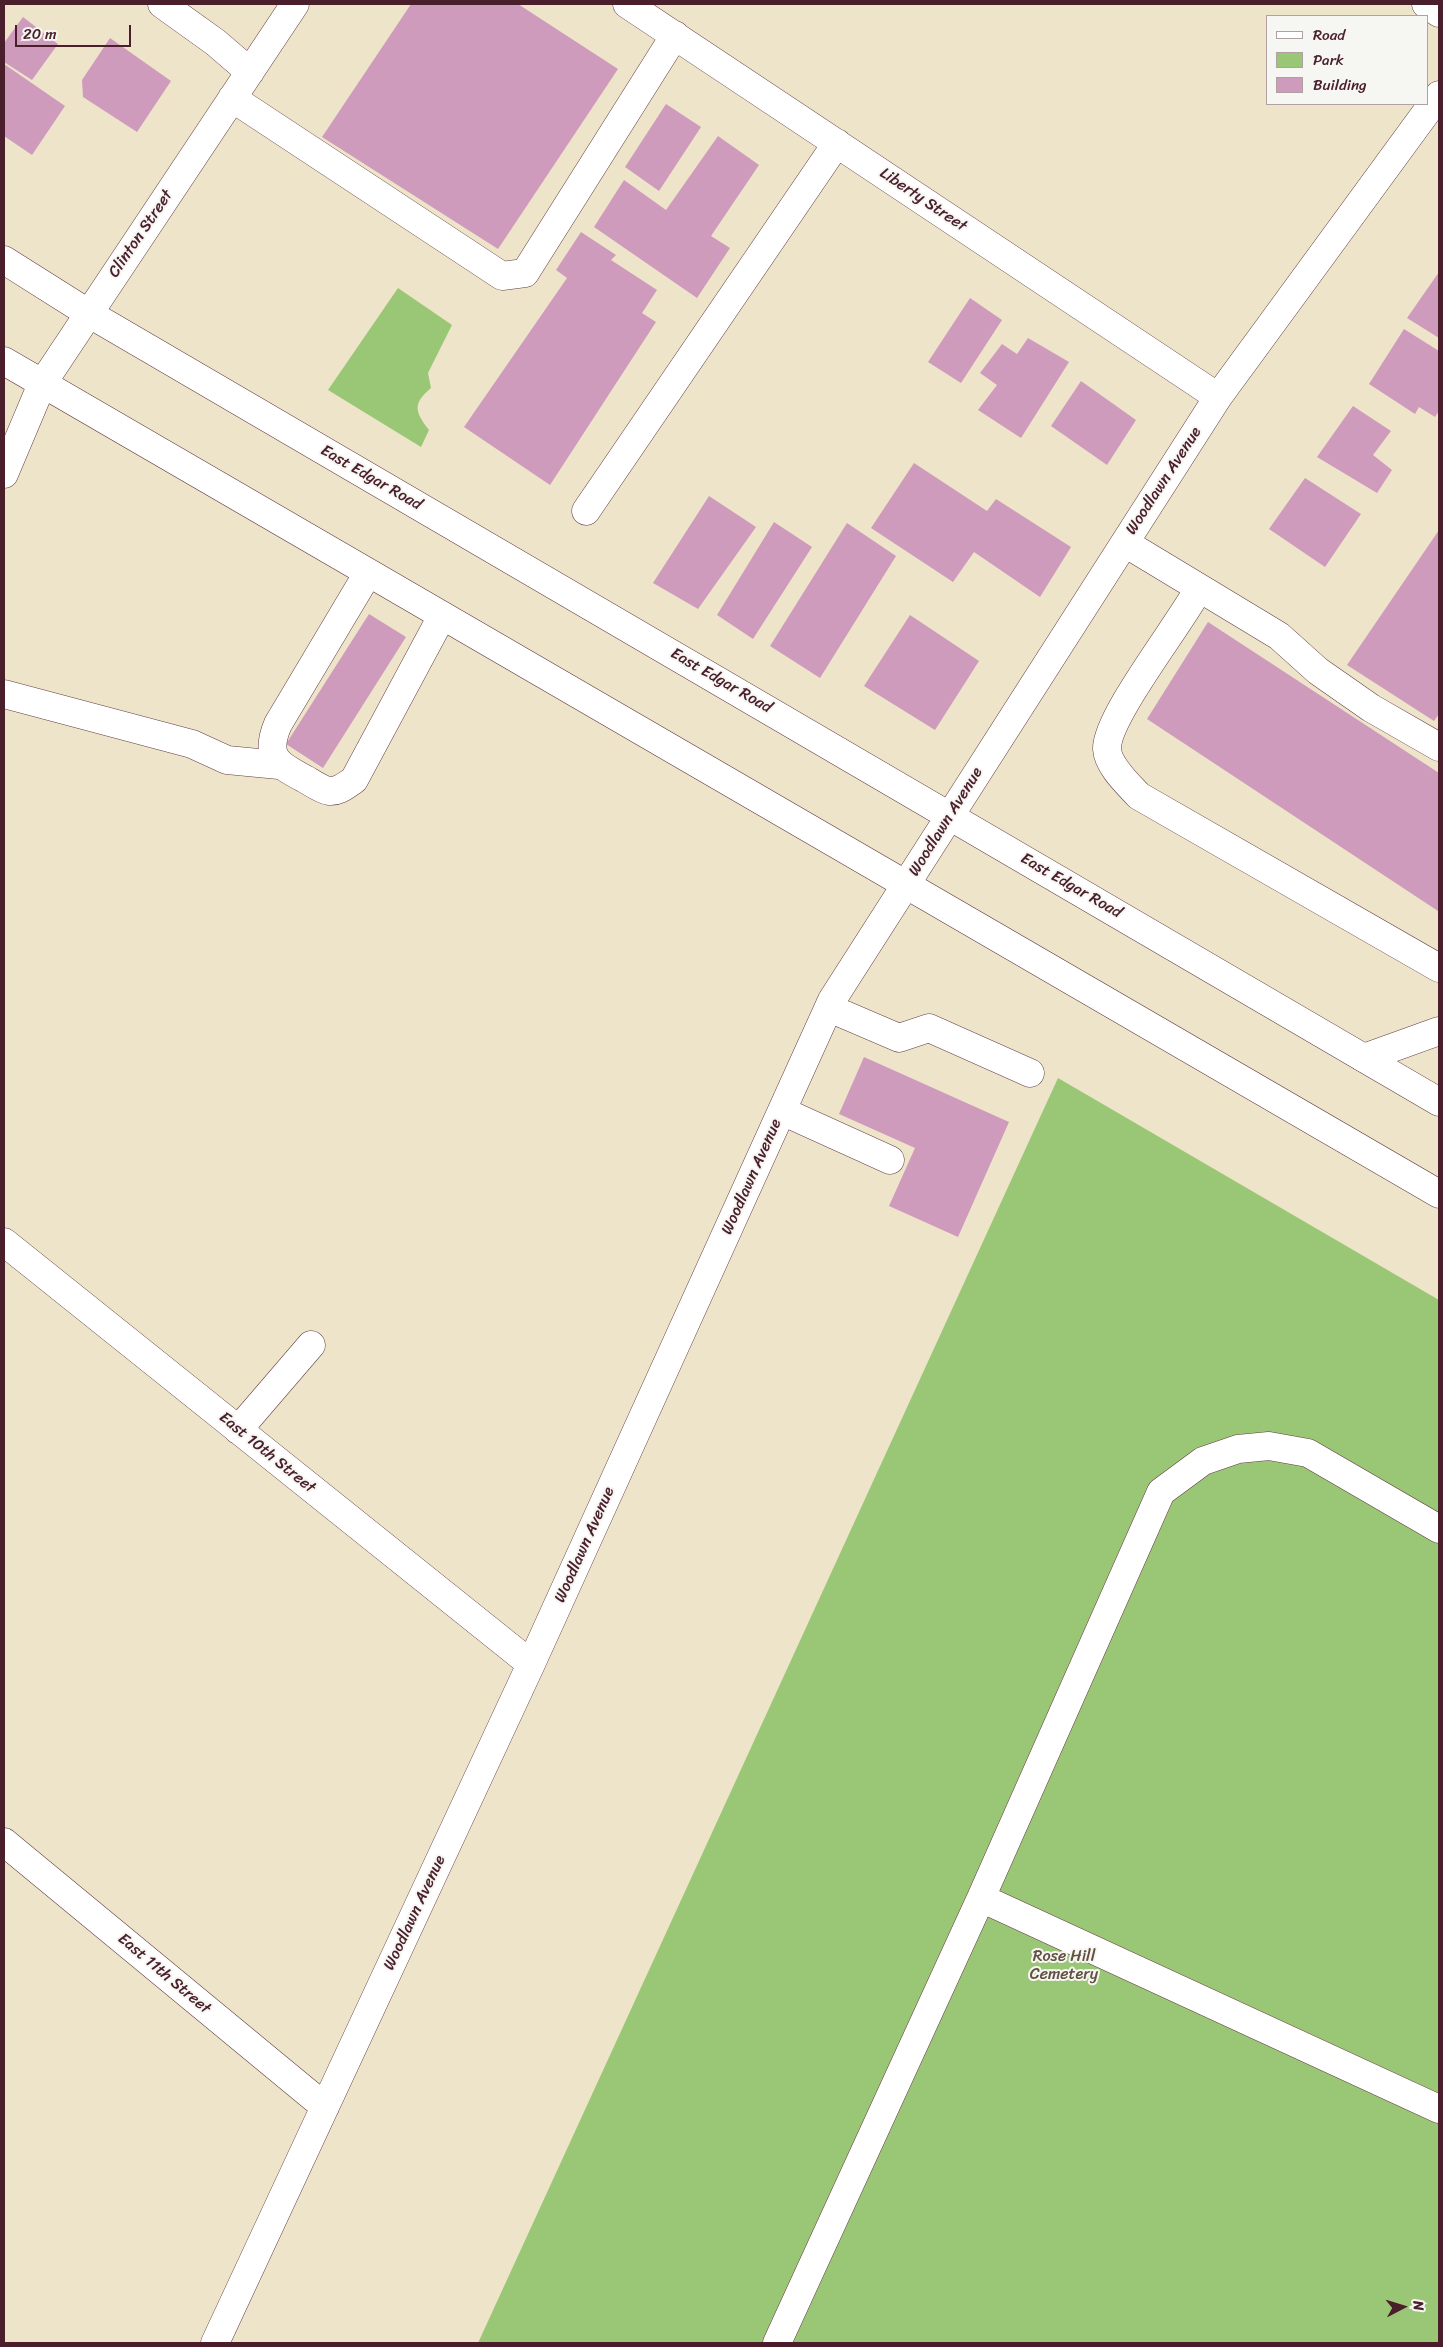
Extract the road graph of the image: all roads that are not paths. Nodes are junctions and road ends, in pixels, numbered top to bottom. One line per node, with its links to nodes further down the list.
1 (162, 4): 7 (main road)
2 (295, 4): 7 (main road, Clinton Street)
3 (628, 4): 6 (main road, Liberty Street)
4 (1426, 4): 5 (main road)
5 (1439, 13)
6 (675, 36): 9 (main road); 10 (main road, Liberty Street)
7 (250, 72): 9 (main road, Clinton Street)
8 (1439, 95): 15 (main road, Woodlawn Avenue)
9 (232, 98): 12 (main road, Clinton Street)
10 (838, 143): 15 (main road, Liberty Street); 17 (main road)
11 (4, 260): 12 (main road, East Edgar Road)
12 (88, 313): 14 (main road, Clinton Street); 25 (main road, East Edgar Road)
13 (4, 361): 14 (main road)
14 (42, 384): 16 (main road, Clinton Street); 19 (main road)
15 (1218, 397): 18 (main road, Woodlawn Avenue)
16 (4, 474)
17 (586, 510)
18 (1125, 542): 20 (main road); 25 (main road, Woodlawn Avenue)
19 (368, 573): 21 (main road); 24 (main road)
20 (1199, 588): 23 (main road); 27 (main road)
21 (449, 620): 24 (main road); 26 (main road)
22 (4, 694): 24 (main road)
23 (1439, 747)
24 (279, 765)
25 (950, 815): 26 (main road, Woodlawn Avenue); 30 (main road, East Edgar Road)
26 (906, 886): 28 (main road, Woodlawn Avenue); 35 (main road)
27 (1439, 968)
28 (828, 1008): 31 (main road); 33 (main road, Woodlawn Avenue)
29 (1439, 1031): 30 (main road)
30 (1364, 1058): 32 (main road, East Edgar Road)
31 (1030, 1072)
32 (1439, 1102)
33 (782, 1111): 34 (main road); 40 (main road, Woodlawn Avenue)
34 (890, 1160)
35 (1439, 1194)
36 (4, 1242): 38 (main road, East 10th Street)
37 (311, 1346): 38 (main road)
38 (238, 1430): 40 (main road, East 10th Street)
39 (1439, 1529): 42 (main road)
40 (531, 1664): 43 (main road, Woodlawn Avenue)
41 (4, 1842): 43 (main road, East 11th Street)
42 (981, 1898): 44 (main road); 46 (main road)
43 (325, 2107): 45 (main road, Woodlawn Avenue)
44 (1439, 2109)
45 (215, 2343)
46 (777, 2343)

